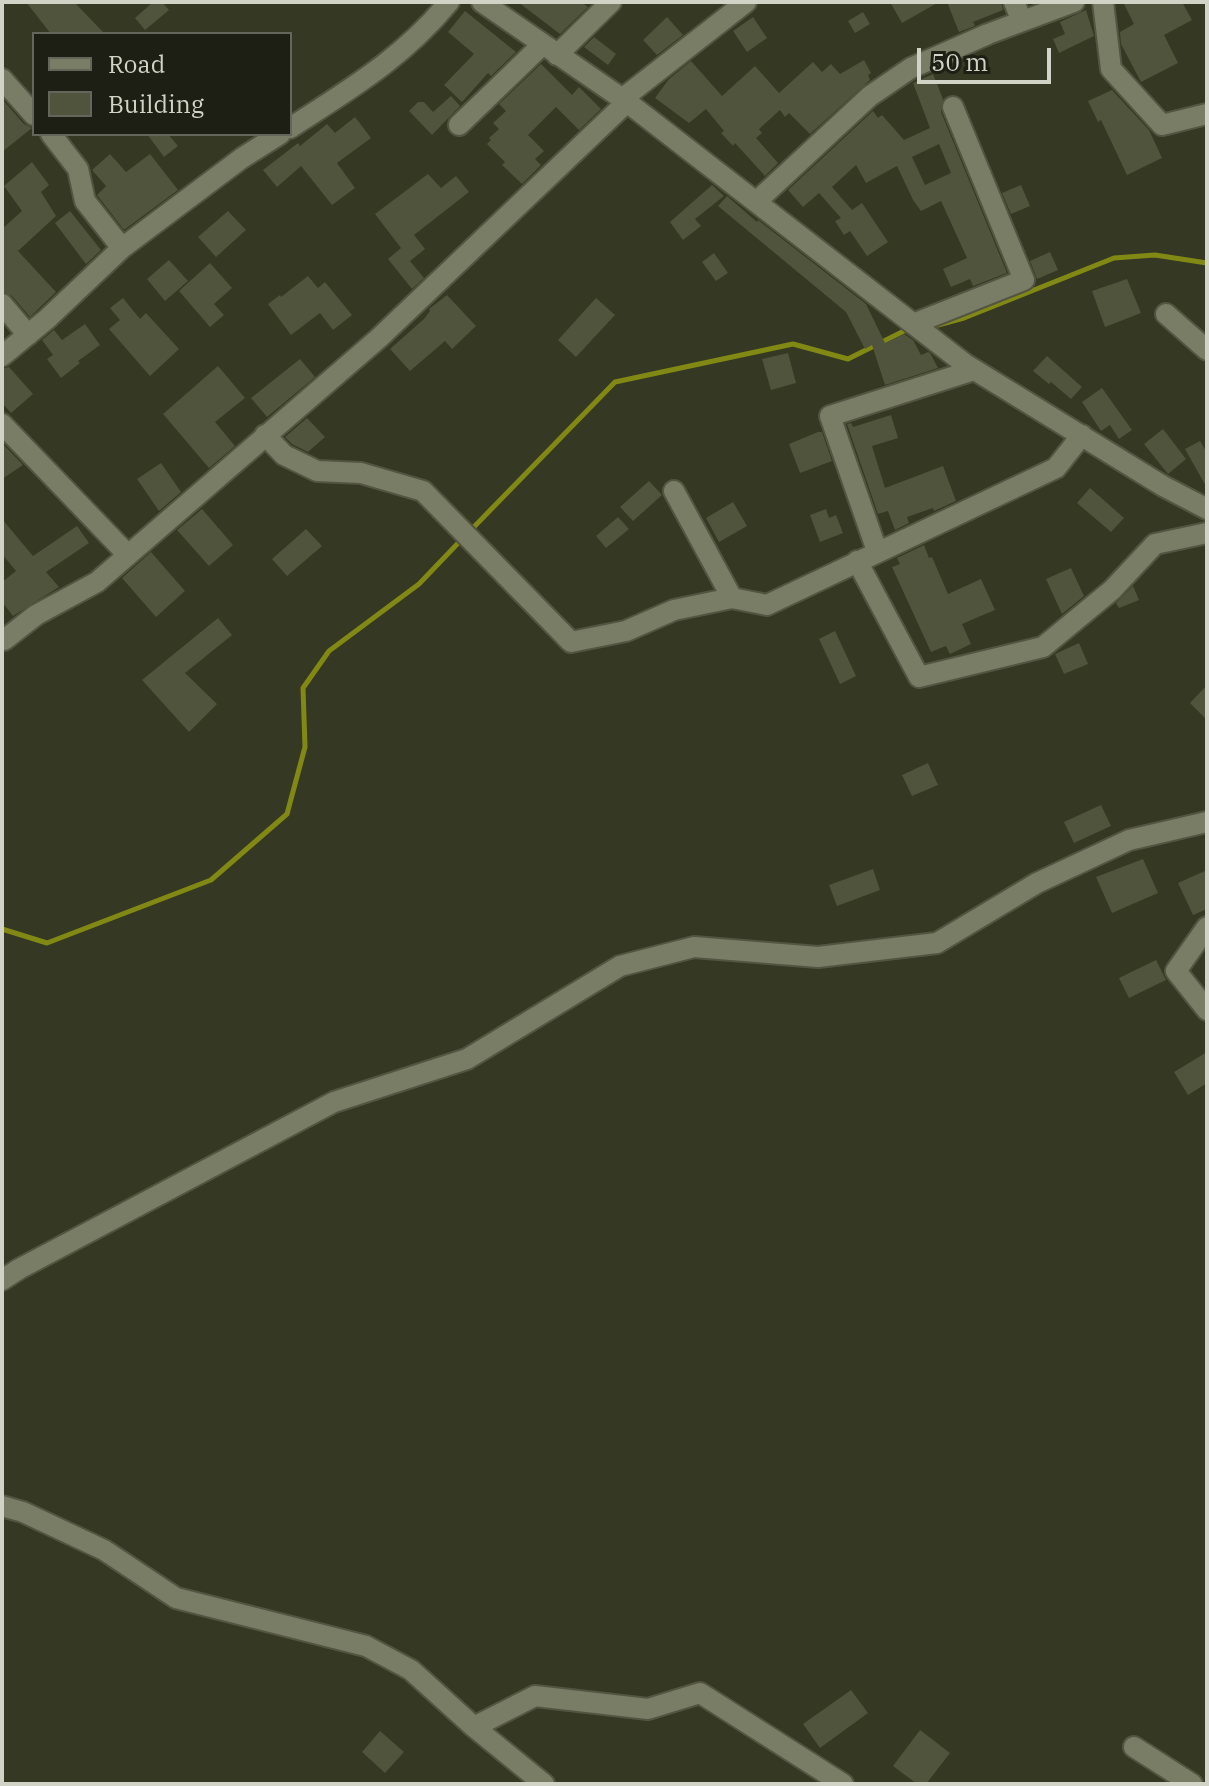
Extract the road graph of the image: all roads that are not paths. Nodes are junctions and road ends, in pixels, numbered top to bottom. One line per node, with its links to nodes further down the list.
1 (449, 2): 15 (street)
2 (611, 2): 8 (street)
3 (746, 2): 10 (street)
4 (1074, 2): 7 (street)
5 (1103, 2): 13 (street)
6 (494, 5): 8 (street)
7 (1018, 12): 18 (street)
8 (549, 50): 10 (street); 14 (street)
9 (2, 79): 12 (street)
10 (625, 101): 18 (street); 28 (street)
11 (953, 107): 22 (street)
12 (32, 113)
13 (1207, 114)
14 (459, 125)
15 (292, 127)
16 (53, 136): 19 (street)
17 (277, 136): 19 (street)
18 (756, 202): 22 (street)
19 (122, 248): 23 (street)
20 (2, 304): 23 (street)
21 (1166, 314): 24 (street)
22 (913, 324): 26 (street)
23 (28, 335): 25 (street)
24 (1207, 350)
25 (2, 356)
26 (974, 370): 29 (street); 33 (street)
27 (2, 424): 34 (street)
28 (265, 435): 34 (street); 36 (street)
29 (1082, 435): 31 (street); 33 (street)
30 (674, 491): 36 (street)
31 (1207, 509)
32 (1207, 533): 35 (street)
33 (877, 551): 35 (street)
34 (128, 555): 37 (street)
35 (857, 561): 36 (street)
36 (732, 598)
37 (2, 638)
38 (1207, 822): 41 (street)
39 (1207, 927): 40 (street)
40 (1207, 1010)
41 (2, 1280)
42 (2, 1506): 43 (street)
43 (474, 1727): 45 (street); 46 (street)
44 (1134, 1747): 47 (street)
45 (534, 1781)
46 (843, 1784)
47 (1192, 1784)

